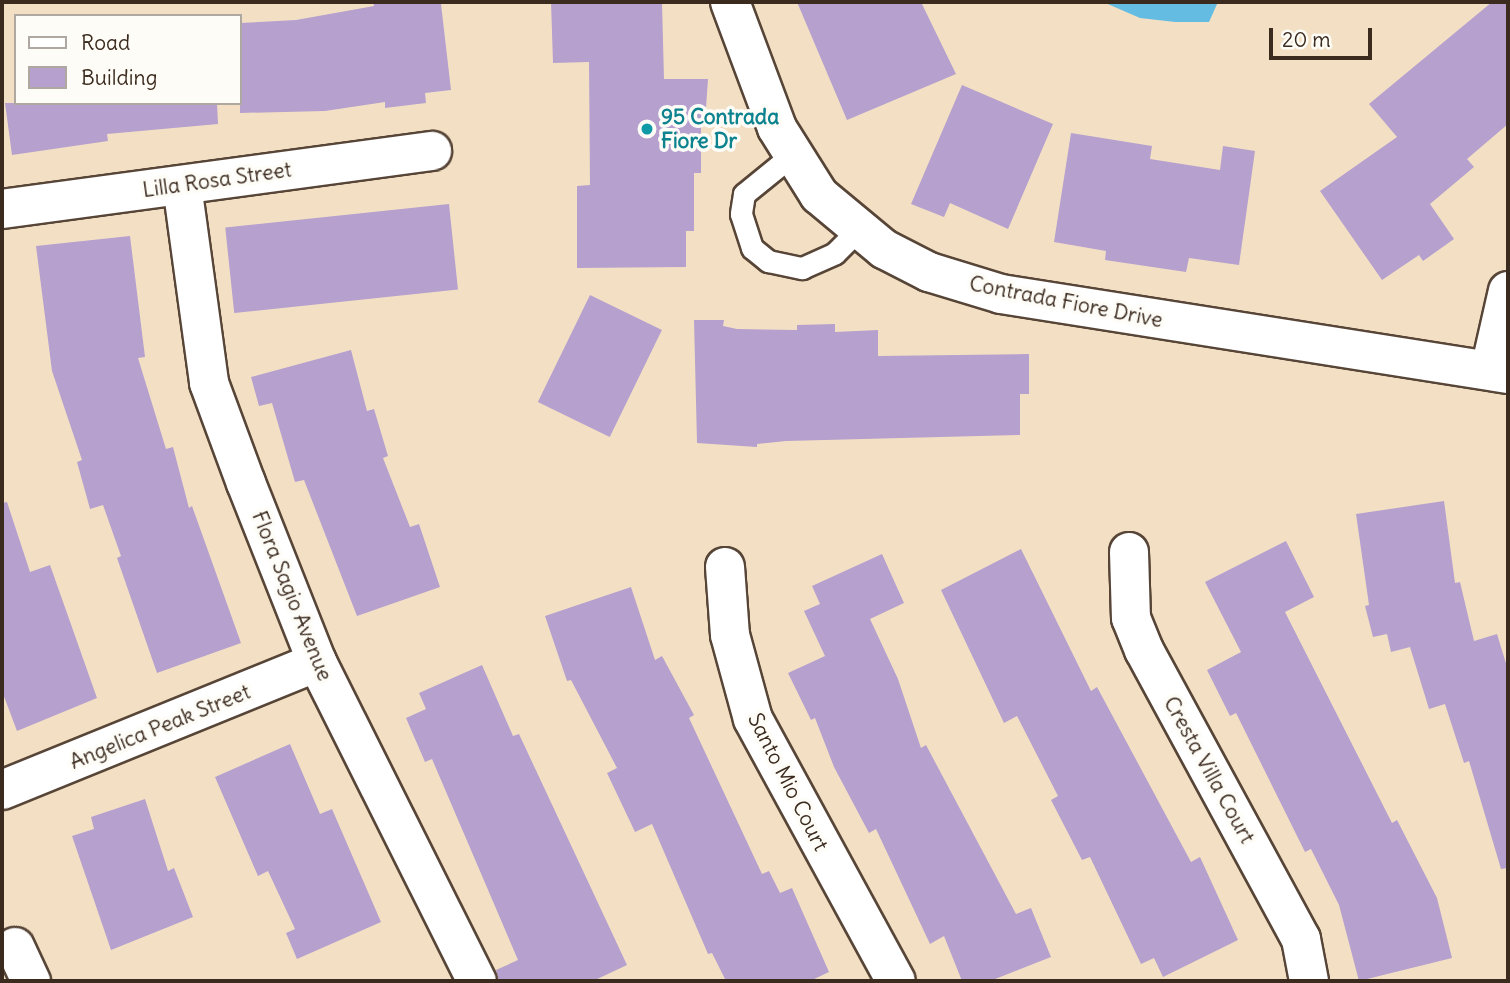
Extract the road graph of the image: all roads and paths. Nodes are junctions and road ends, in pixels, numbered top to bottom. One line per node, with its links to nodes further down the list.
1 (730, 2): 3 (street, Contrada Fiore Drive)
2 (432, 151): 4 (street, Lilla Rosa Street)
3 (792, 155): 6 (street, Contrada Fiore Drive); 6 (lane)
4 (183, 185): 5 (street, Lilla Rosa Street); 11 (street, Flora Sagio Avenue)
5 (2, 209)
6 (859, 229): 8 (street, Contrada Fiore Drive)
7 (1508, 291): 8 (street)
8 (1499, 372)
9 (1129, 552): 17 (street, Cresta Villa Court)
10 (725, 567): 16 (street, Santo Mio Court)
11 (317, 662): 12 (street, Angelica Peak Street); 15 (street, Flora Sagio Avenue)
12 (2, 790)
13 (15, 947): 14 (street)
14 (31, 981)
15 (477, 981)
16 (896, 981)
17 (1309, 981)

